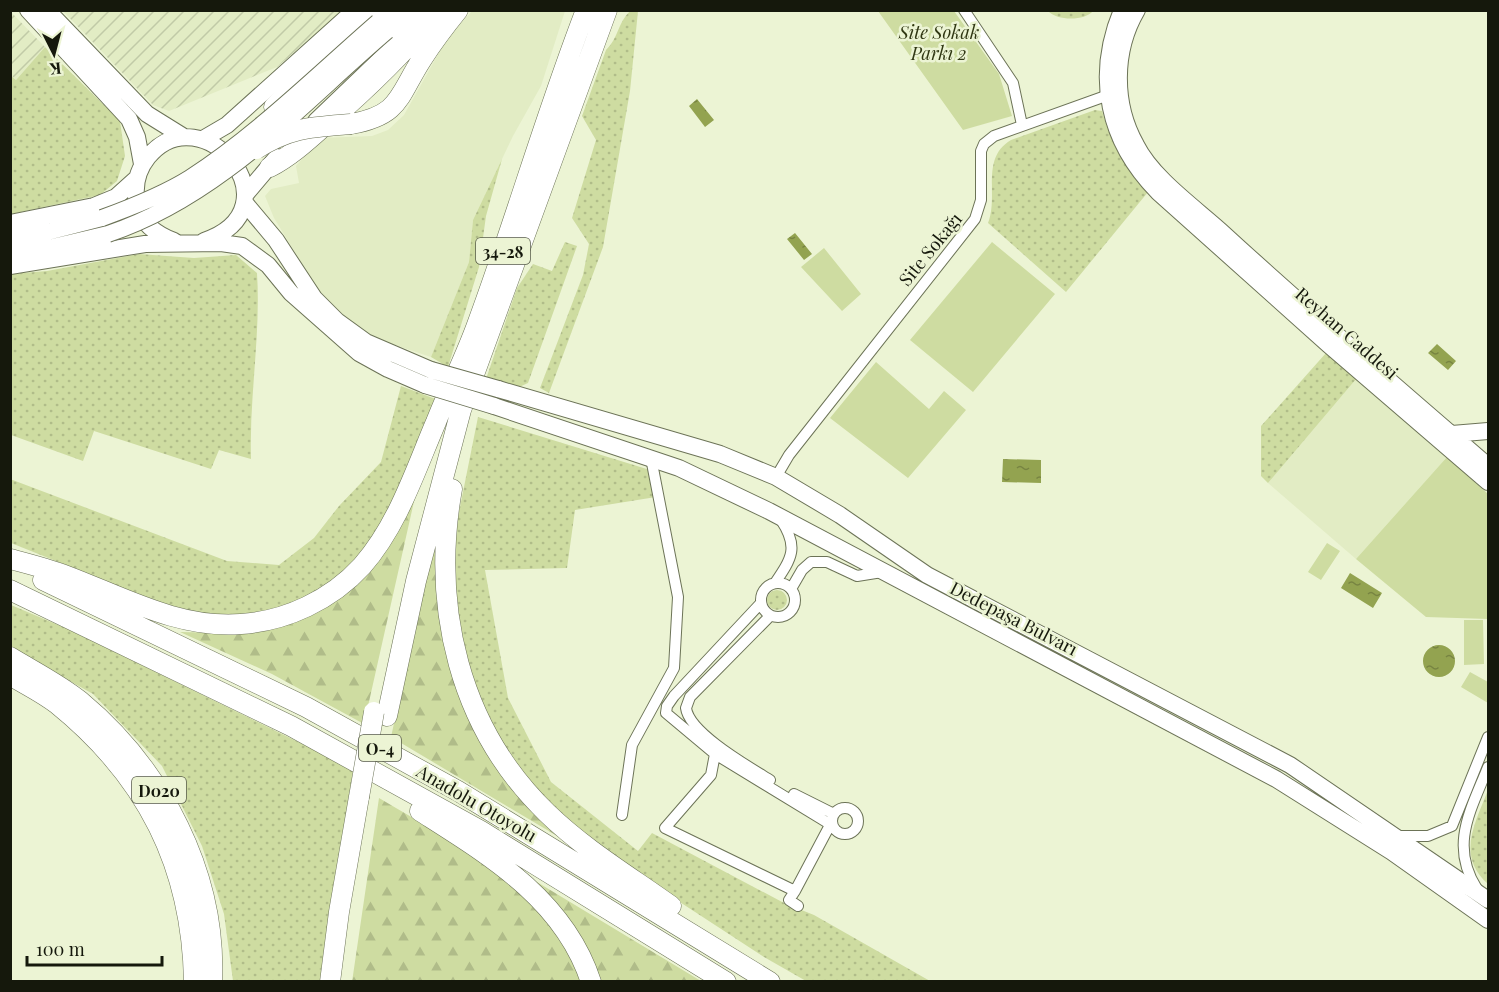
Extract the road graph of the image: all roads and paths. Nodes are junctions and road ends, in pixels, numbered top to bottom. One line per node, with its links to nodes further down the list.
1 (28, 10): 19 (main road)
2 (47, 10): 15 (main road)
3 (411, 10): 11 (main road)
4 (422, 10): 18 (main road)
5 (440, 10): 18 (highway)
6 (458, 10): 17 (highway, bridge)
7 (964, 10): 14 (street)
8 (1122, 10): 13 (main road, Reyhan Caddesi)
9 (1137, 10): 13 (main road, Reyhan Caddesi)
10 (607, 14): 28 (highway, 34-28)
11 (375, 16): 16 (main road); 17 (highway, bridge)
12 (583, 16): 28 (highway, 34-28)
13 (1114, 93): 14 (street, Site Sokağı); 21 (main road, Reyhan Caddesi)
14 (1022, 125): 37 (street, Site Sokağı)
15 (184, 138): 16 (main road); 19 (main road)
16 (202, 139): 20 (main road)
17 (248, 144): 23 (main road, bridge)
18 (270, 167): 20 (main road)
19 (139, 172): 22 (main road); 25 (main road)
20 (245, 199): 25 (main road); 29 (main road)
21 (1185, 207): 32 (main road, Reyhan Caddesi); 35 (main road, Reyhan Caddesi)
22 (10, 223)
23 (105, 226): 24 (main road); 26 (main road)
24 (10, 237)
25 (185, 243): 27 (main road); 29 (main road)
26 (10, 254)
27 (10, 266)
28 (474, 354): 42 (highway); 59 (highway); 67 (highway)
29 (428, 378): 30 (main road, bridge)
30 (496, 398): 33 (main road, Dedepaşa Bulvarı); 34 (main road, Dedepaşa Bulvarı)
31 (1488, 431): 32 (main road)
32 (1452, 434): 35 (main road, Reyhan Caddesi)
33 (696, 447): 36 (main road); 37 (main road, Dedepaşa Bulvarı)
34 (651, 458): 36 (main road, Dedepaşa Bulvarı); 60 (street)
35 (1482, 461): 38 (main road, Reyhan Caddesi)
36 (679, 468): 39 (main road, Dedepaşa Bulvarı)
37 (776, 477): 40 (main road, Dedepaşa Bulvarı)
38 (1488, 482)
39 (779, 517): 41 (main road, Dedepaşa Bulvarı); 45 (street)
40 (852, 524): 41 (main road); 62 (main road, Dedepaşa Bulvarı)
41 (843, 551): 44 (main road, Dedepaşa Bulvarı)
42 (10, 559)
43 (10, 565): 67 (highway, Anadolu Otoyolu / O-4)
44 (882, 572): 46 (street); 66 (main road, Dedepaşa Bulvarı)
45 (775, 583): 46 (street); 48 (street)
46 (791, 589): 49 (street)
47 (10, 590): 57 (highway, Anadolu Otoyolu / O-4)
48 (760, 603): 49 (street); 52 (street)
49 (770, 616): 53 (street)
50 (10, 657): 69 (highway, D020)
51 (10, 675): 68 (highway, D020)
52 (668, 704): 53 (street); 54 (street)
53 (686, 711): 54 (street); 61 (street)
54 (675, 722): 56 (street)
55 (1488, 737): 62 (street)
56 (715, 754): 61 (street); 63 (street)
57 (342, 755): 72 (highway); 73 (highway, Anadolu Otoyolu / O-4)
58 (1488, 768): 64 (street)
59 (365, 799): 70 (highway); 71 (highway)
60 (622, 815)
61 (832, 822): 63 (street)
62 (1389, 834): 64 (main road, Dedepaşa Bulvarı)
63 (795, 891): 65 (street)
64 (1484, 897)
65 (798, 906)
66 (1488, 920)
67 (733, 959): 74 (highway, Anadolu Otoyolu / O-4)
68 (194, 981)
69 (212, 981)
70 (330, 981)
71 (343, 981)
72 (591, 981)
73 (726, 981)
74 (770, 981)

